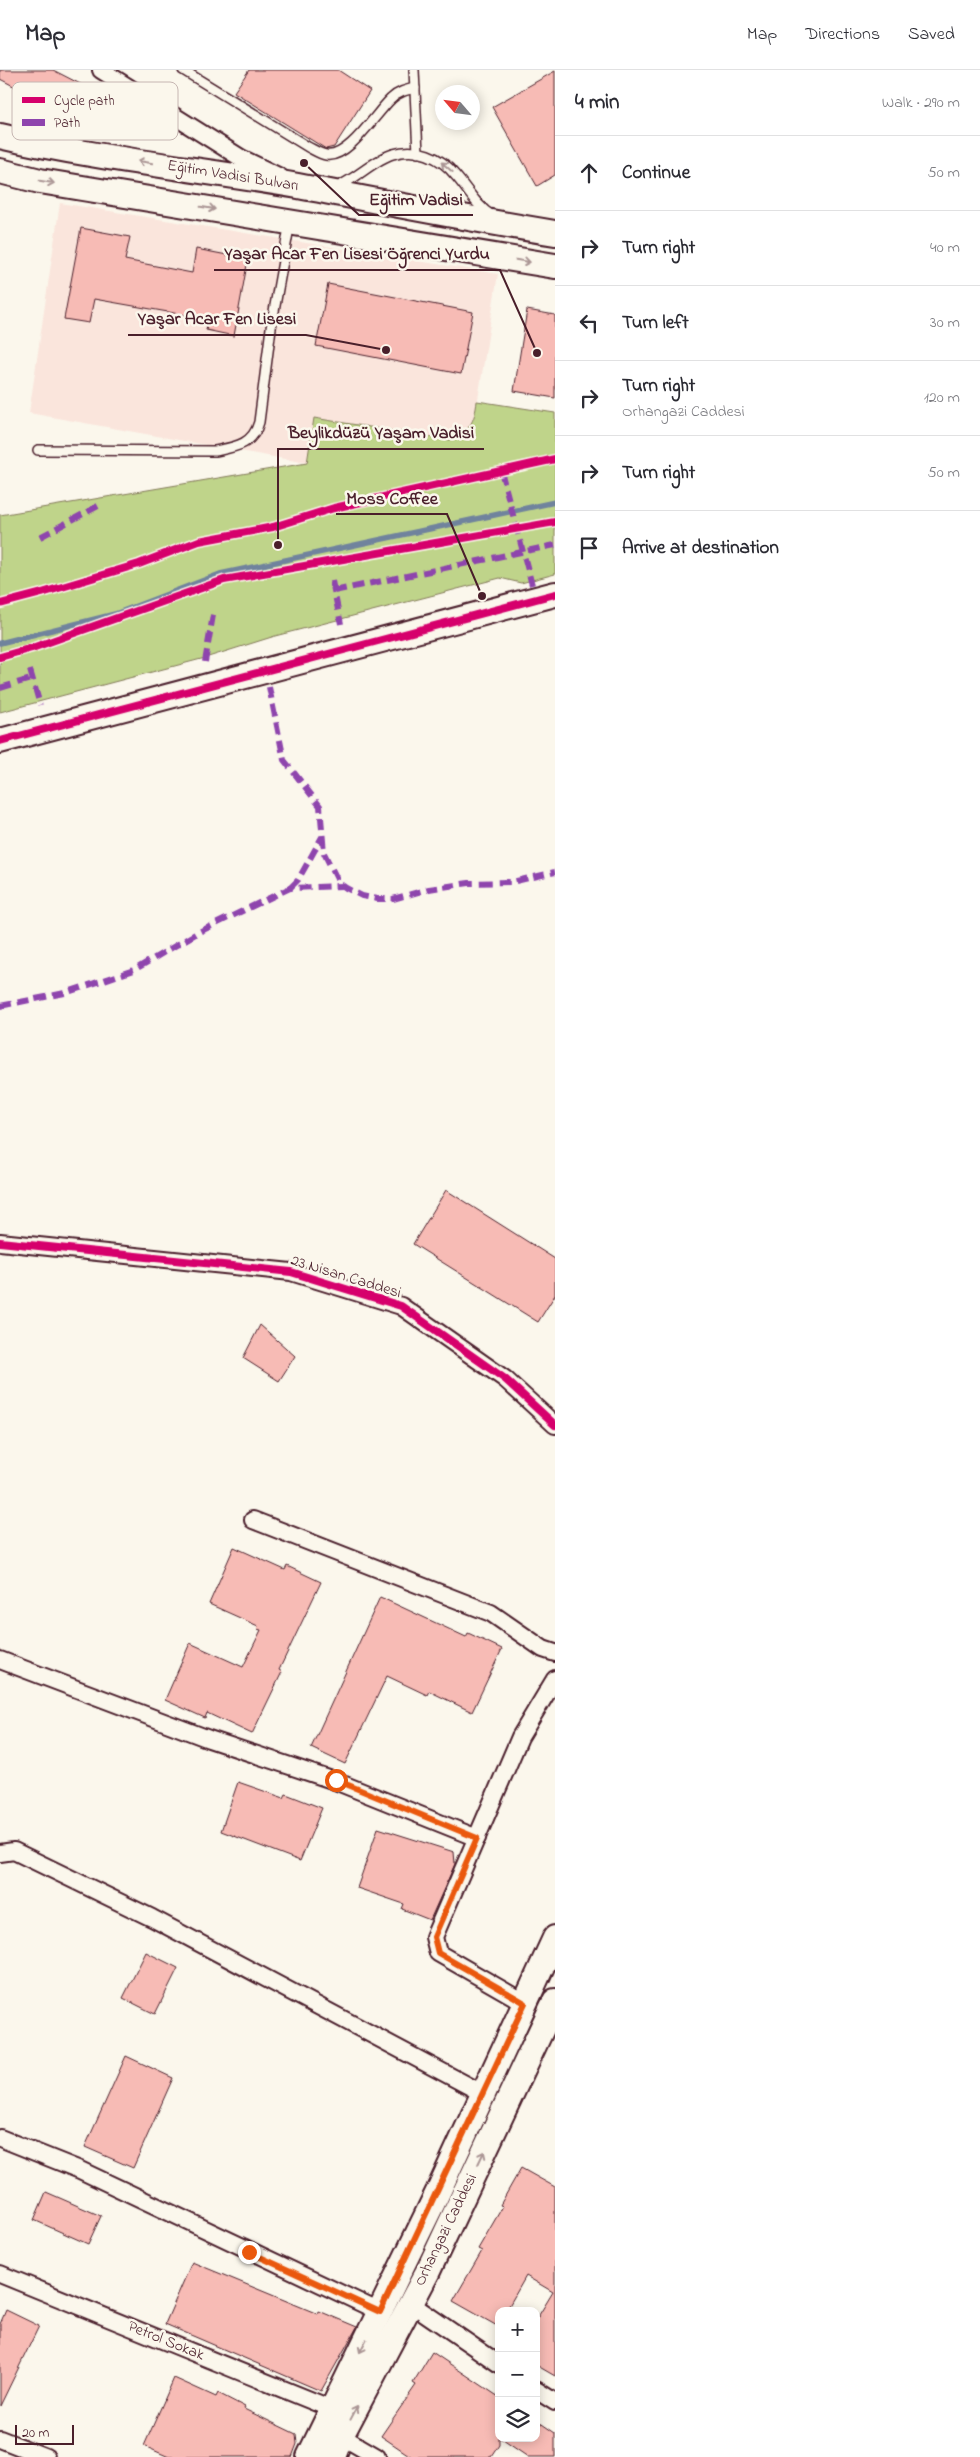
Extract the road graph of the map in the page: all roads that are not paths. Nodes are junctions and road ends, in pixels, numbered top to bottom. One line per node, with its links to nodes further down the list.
1 (101, 70): 4 (street)
2 (183, 70): 5 (lane)
3 (414, 70): 5 (lane)
4 (120, 82)
5 (415, 88): 8 (lane)
6 (178, 118): 10 (street)
7 (17, 140): 10 (main road, Eğitim Vadisi Bulvarı, one-way to 7)
8 (418, 153): 10 (lane); 12 (lane, one-way to 8)
9 (0, 171): 11 (main road, one-way to 11)
10 (308, 188): 12 (main road, Eğitim Vadisi Bulvarı)
11 (290, 222): 14 (main road, one-way to 14); 15 (lane)
12 (505, 225): 13 (main road, Eğitim Vadisi Bulvarı)
13 (555, 233)
14 (555, 266)
15 (38, 450)
16 (555, 594): 17 (main road)
17 (0, 741)
18 (0, 1242): 19 (street, 23 Nisan Caddesi)
19 (555, 1425)
20 (253, 1520): 21 (street)
21 (555, 1653)
22 (0, 1660): 24 (street)
23 (555, 1679): 24 (street)
24 (477, 1838): 28 (street)
25 (0, 1853): 29 (street)
26 (555, 1938): 28 (main road, Orhangazi Caddesi)
27 (555, 2001): 32 (main road, Orhangazi Caddesi, one-way to 27)
28 (525, 2003): 29 (main road, Orhangazi Caddesi)
29 (484, 2094): 33 (main road, Orhangazi Caddesi)
30 (0, 2138): 33 (street)
31 (0, 2274): 37 (street, Petrol Sokak)
32 (410, 2303): 34 (street); 39 (main road, Orhangazi Caddesi, one-way to 32)
33 (380, 2312): 37 (main road, Orhangazi Caddesi, one-way to 37)
34 (495, 2361)
35 (540, 2393): 36 (street)
36 (555, 2402)
37 (332, 2408): 41 (main road, Orhangazi Caddesi)
38 (0, 2439): 40 (street)
39 (337, 2446): 42 (street)
40 (46, 2457)
41 (309, 2457)
42 (377, 2457)

